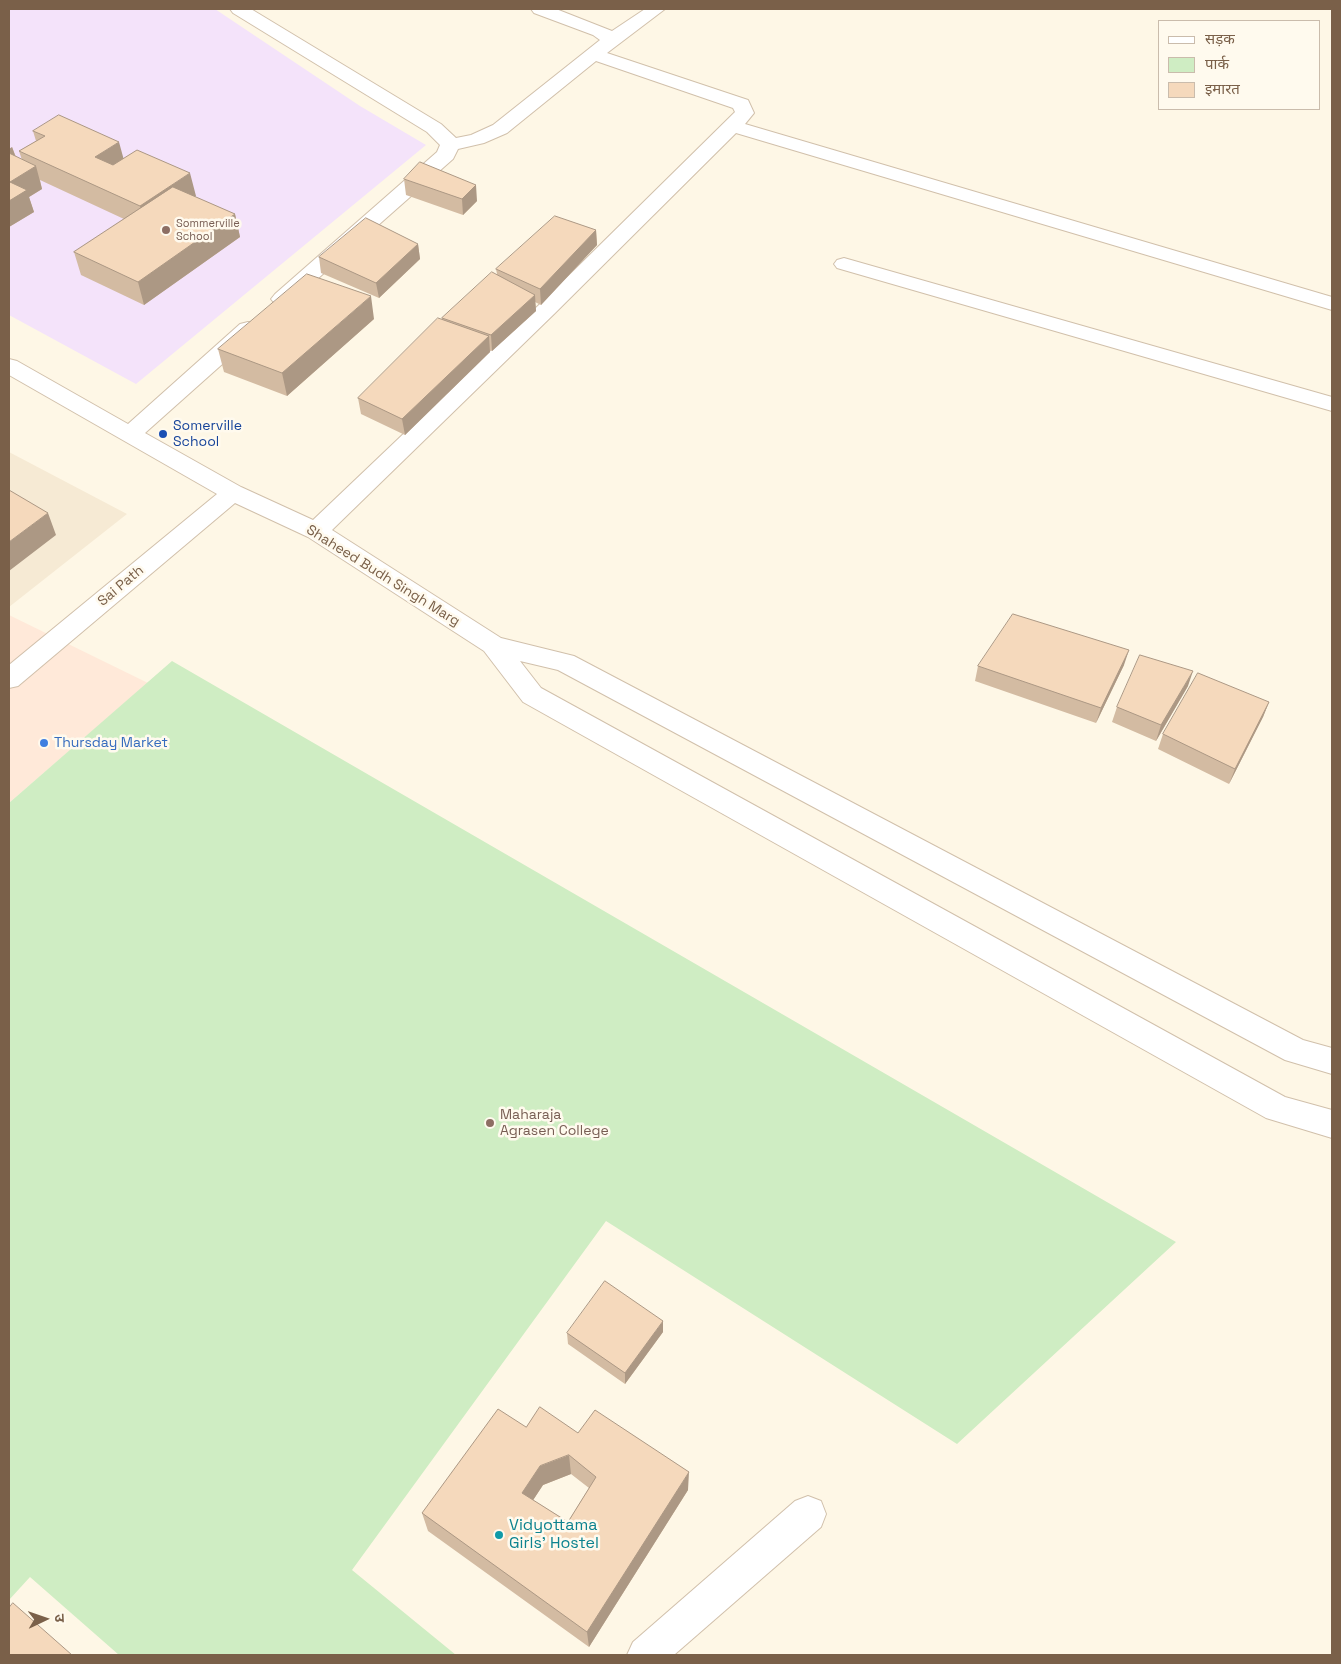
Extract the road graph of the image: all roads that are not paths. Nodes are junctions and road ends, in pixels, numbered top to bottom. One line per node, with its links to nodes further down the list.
1 (239, 9): 7 (street)
2 (540, 9): 4 (street)
3 (656, 9): 4 (street)
4 (610, 41): 5 (street)
5 (593, 54): 6 (street); 7 (street)
6 (733, 126): 9 (street); 14 (street)
7 (450, 145): 12 (street)
8 (844, 264): 11 (street)
9 (1332, 304)
10 (9, 366): 12 (street, Shaheed Budh Singh Marg)
11 (1332, 404)
12 (130, 434): 13 (street, Shaheed Budh Singh Marg)
13 (233, 493): 14 (street, Shaheed Budh Singh Marg); 16 (street, Sai Path)
14 (316, 531): 15 (street, Shaheed Budh Singh Marg)
15 (493, 645): 17 (street); 18 (street)
16 (9, 679)
17 (1332, 1061)
18 (1332, 1124)
19 (808, 1514): 20 (street)
20 (646, 1655)

